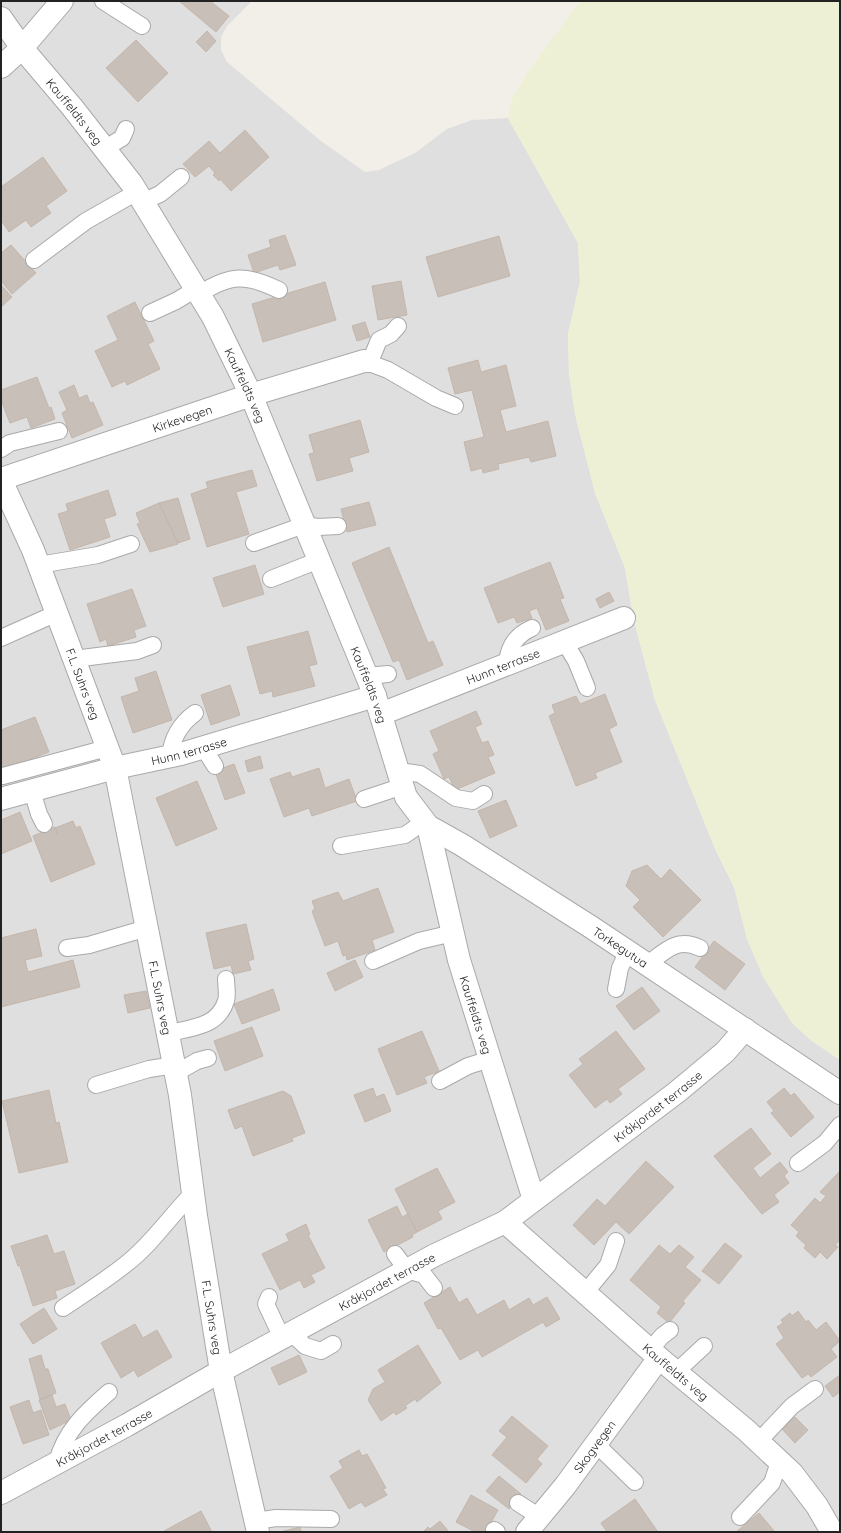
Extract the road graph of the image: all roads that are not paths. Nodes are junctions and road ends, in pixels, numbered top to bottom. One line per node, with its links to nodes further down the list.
1 (62, 1): 5 (street)
2 (103, 1): 4 (lane)
3 (1, 18): 5 (street, Kauffeldts veg)
4 (142, 26)
5 (22, 48): 6 (street); 8 (street, Kauffeldts veg)
6 (1, 67)
7 (126, 129): 8 (lane)
8 (104, 148): 10 (street, Kauffeldts veg)
9 (181, 177): 10 (lane)
10 (140, 197): 11 (lane); 13 (street, Kauffeldts veg)
11 (34, 260)
12 (279, 290): 13 (lane)
13 (197, 292): 14 (lane); 17 (street, Kauffeldts veg)
14 (150, 313)
15 (398, 326): 16 (lane)
16 (366, 362): 17 (street, Kirkevegen); 18 (lane)
17 (251, 395): 21 (street, Kirkevegen); 22 (street, Kauffeldts veg)
18 (455, 406)
19 (59, 431): 20 (lane)
20 (1, 449)
21 (1, 479): 27 (street, F.L. Suhrs veg)
22 (304, 525): 23 (lane); 24 (lane); 26 (street, Kauffeldts veg)
23 (338, 526)
24 (254, 543)
25 (131, 544): 27 (lane)
26 (319, 560): 28 (lane); 38 (street, Kauffeldts veg)
27 (39, 565): 29 (street, F.L. Suhrs veg)
28 (271, 579)
29 (57, 613): 32 (lane); 35 (street, F.L. Suhrs veg)
30 (624, 618): 33 (street, Hunn terrasse)
31 (532, 628): 36 (lane)
32 (1, 638)
33 (564, 642): 36 (street, Hunn terrasse); 39 (lane)
34 (153, 645): 35 (lane)
35 (74, 659): 43 (street, F.L. Suhrs veg)
36 (507, 664): 40 (street, Hunn terrasse)
37 (388, 674): 38 (lane)
38 (367, 676): 40 (street, Kauffeldts veg)
39 (587, 688)
40 (378, 705): 42 (street, Hunn terrasse); 48 (street, Kauffeldts veg)
41 (195, 713): 44 (lane)
42 (203, 747): 44 (street, Hunn terrasse); 45 (lane)
43 (107, 748): 46 (street, F.L. Suhrs veg); 47 (lane)
44 (170, 756): 46 (street, Hunn terrasse)
45 (215, 766)
46 (115, 768): 49 (street, Hunn terrasse); 56 (street, F.L. Suhrs veg)
47 (3, 776)
48 (403, 785): 50 (lane); 52 (lane); 53 (street, Torkegutua)
49 (32, 791): 51 (street, Hunn terrasse); 54 (lane)
50 (484, 794)
51 (1, 799)
52 (364, 799)
53 (427, 823): 55 (lane); 57 (street, Kauffeldts veg); 60 (street, Torkegutua)
54 (44, 824)
55 (342, 846)
56 (147, 928): 58 (lane); 66 (street, F.L. Suhrs veg)
57 (453, 933): 61 (lane); 68 (street, Kauffeldts veg)
58 (67, 948)
59 (700, 948): 62 (lane)
60 (628, 951): 62 (street, Torkegutua); 64 (lane)
61 (372, 961)
62 (648, 964): 65 (street, Torkegutua)
63 (226, 979): 66 (lane)
64 (616, 989)
65 (745, 1029): 72 (street, Torkegutua); 76 (street, Kråkjordet terrasse)
66 (168, 1033): 69 (street, F.L. Suhrs veg)
67 (208, 1058): 69 (lane)
68 (490, 1059): 70 (lane); 76 (street, Kauffeldts veg)
69 (175, 1069): 71 (lane); 75 (street, F.L. Suhrs veg)
70 (440, 1081)
71 (96, 1085)
72 (840, 1093)
73 (840, 1125): 74 (lane)
74 (798, 1163)
75 (193, 1193): 83 (lane); 89 (street, F.L. Suhrs veg)
76 (534, 1200): 77 (street, Kråkjordet terrasse)
77 (505, 1222): 79 (street, Kråkjordet terrasse); 81 (street, Kauffeldts veg)
78 (616, 1241): 81 (lane)
79 (401, 1262): 80 (lane); 85 (street, Kråkjordet terrasse)
80 (434, 1288)
81 (585, 1293): 88 (street, Kauffeldts veg)
82 (269, 1297): 85 (lane)
83 (63, 1308)
84 (670, 1330): 88 (lane)
85 (286, 1335): 86 (lane); 89 (street, Kråkjordet terrasse)
86 (333, 1344)
87 (704, 1346): 90 (lane)
88 (655, 1354): 90 (street, Kauffeldts veg); 94 (street, Skogvegen)
89 (221, 1371): 95 (street, Kråkjordet terrasse); 104 (street, F.L. Suhrs veg)
90 (676, 1372): 93 (street, Kauffeldts veg)
91 (815, 1389): 93 (lane)
92 (109, 1392): 95 (lane)
93 (758, 1442): 96 (street, Kauffeldts veg)
94 (596, 1444): 97 (lane); 103 (street, Skogvegen)
95 (57, 1462): 98 (street, Kråkjordet terrasse)
96 (779, 1462): 100 (lane); 102 (street, Kauffeldts veg)
97 (635, 1482)
98 (1, 1493)
99 (518, 1502): 103 (lane)
100 (740, 1517)
101 (331, 1519): 104 (lane)
102 (833, 1521)
103 (534, 1524)
104 (257, 1526)

